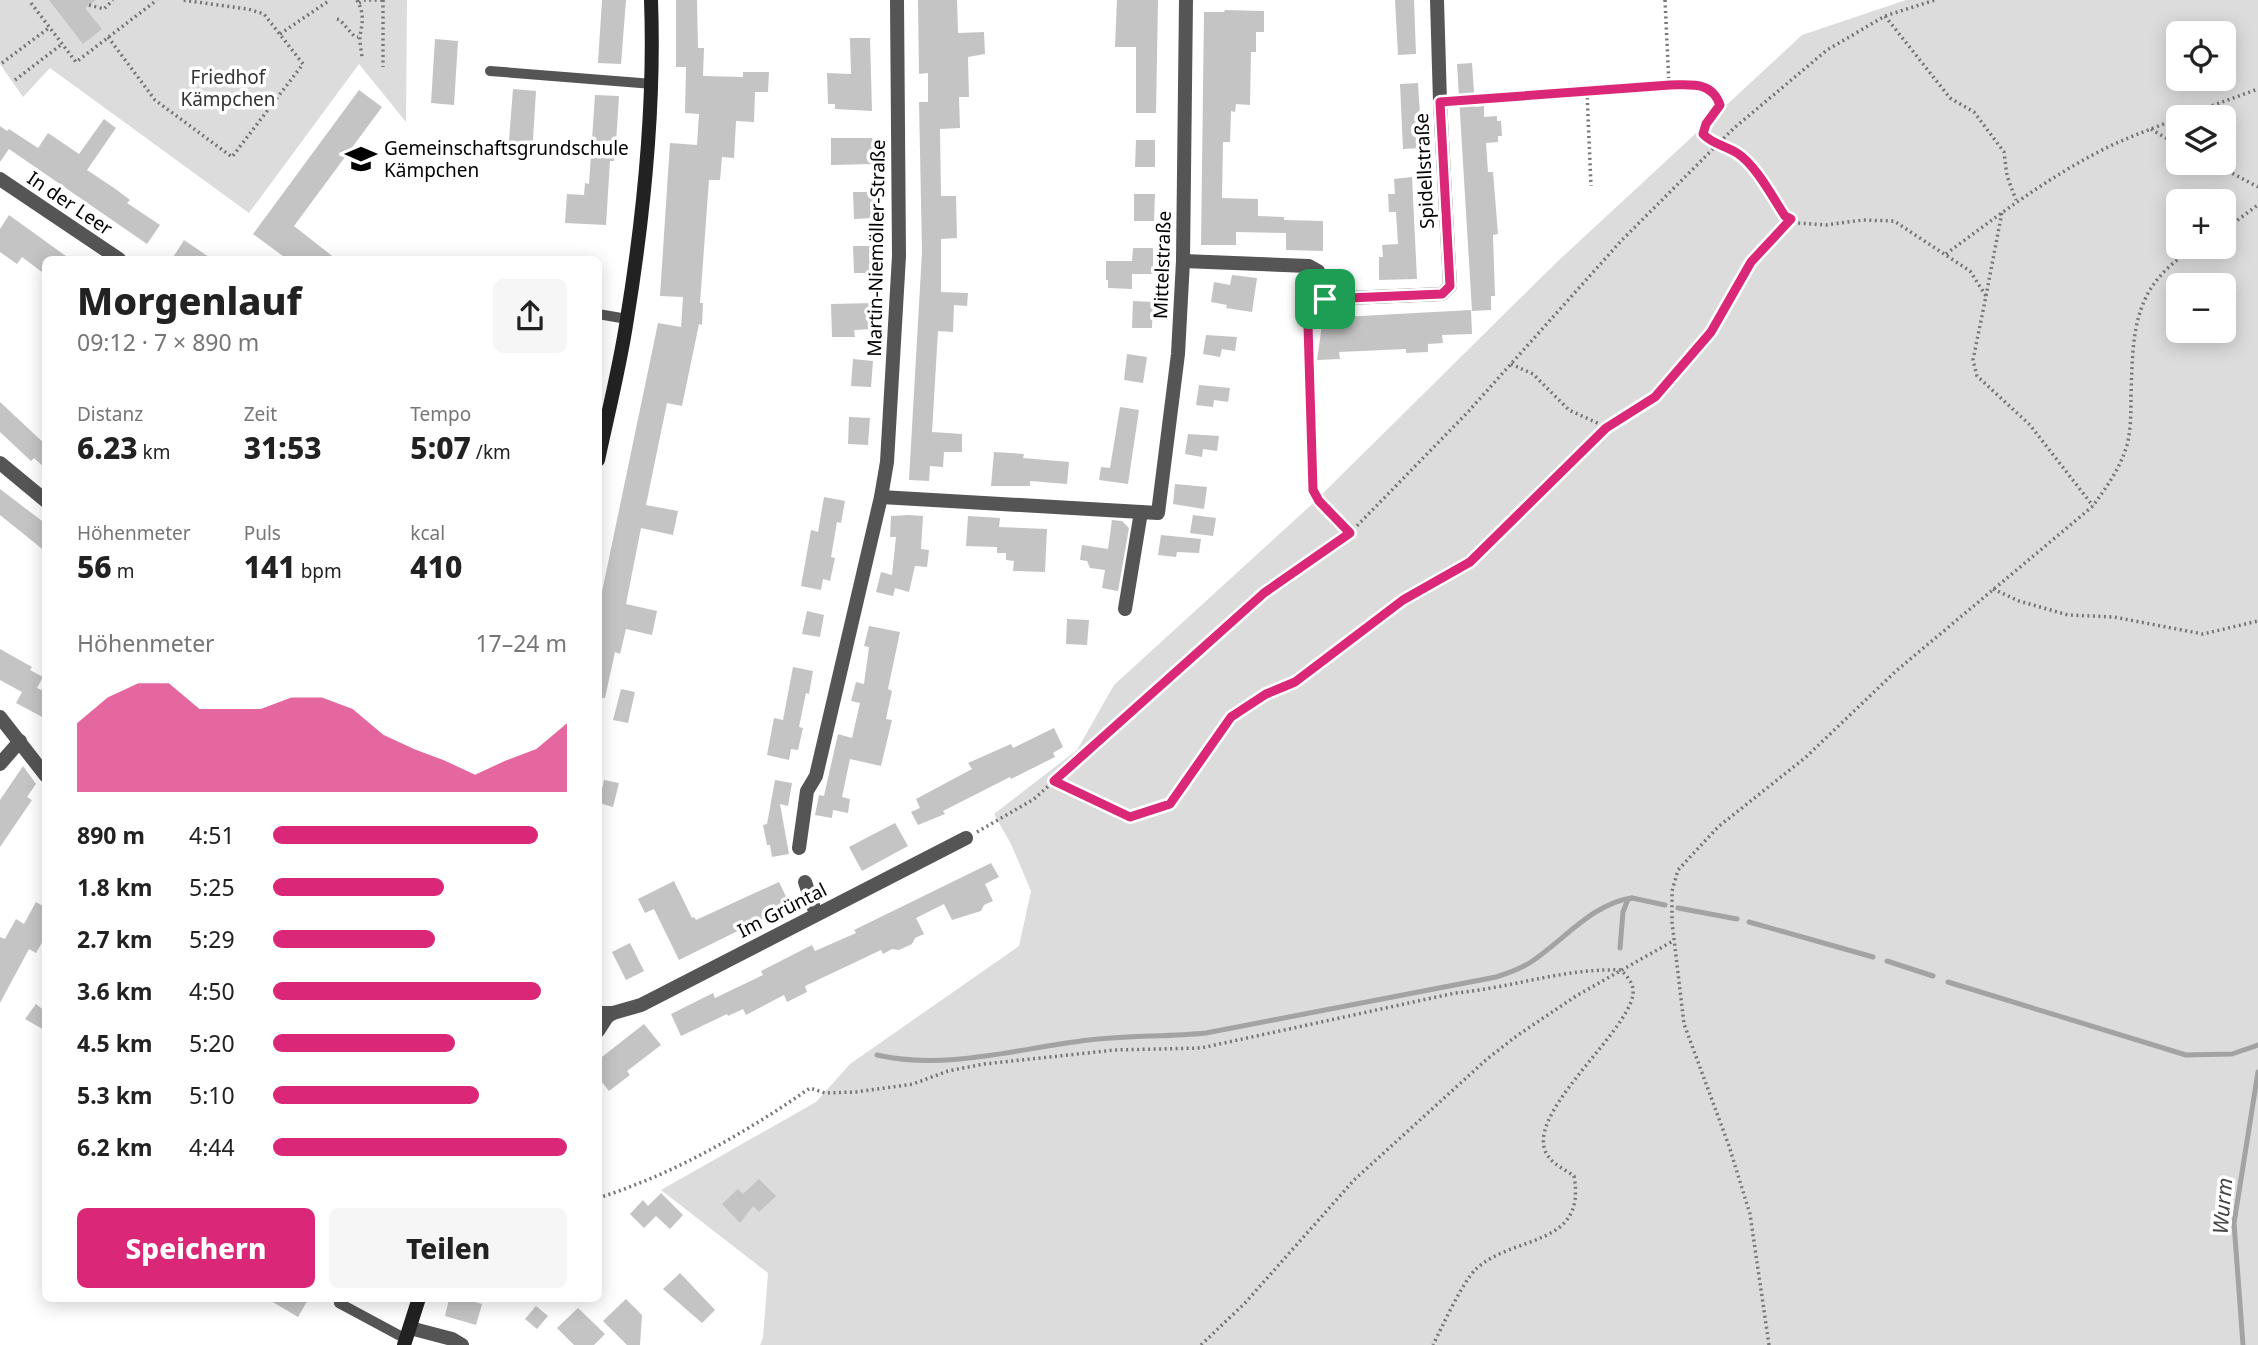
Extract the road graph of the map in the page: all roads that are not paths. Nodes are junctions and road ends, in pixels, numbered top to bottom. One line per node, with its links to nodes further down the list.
1 (651, 0): 6 (main road)
2 (897, 0): 14 (street, Martin-Niemöller-Straße)
3 (1186, 0): 9 (street, Mittelstraße)
4 (1437, 0): 9 (street, Spidellstraße)
5 (490, 71): 6 (lane)
6 (653, 84): 11 (main road)
7 (0, 179): 8 (street, In der Leer)
8 (115, 256)
9 (1183, 261): 16 (street, Mittelstraße)
10 (602, 315): 11 (lane)
11 (627, 320): 12 (main road)
12 (602, 441)
13 (0, 463): 15 (street)
14 (881, 497): 16 (street); 23 (street, Martin-Niemöller-Straße)
15 (42, 498)
16 (1142, 512): 17 (street)
17 (1125, 609)
18 (0, 717): 19 (street)
19 (19, 741): 20 (street); 21 (street)
20 (0, 764)
21 (42, 772)
22 (967, 838): 25 (street, Im Grüntal)
23 (799, 848)
24 (805, 881): 25 (street)
25 (816, 914): 26 (street, Im Grüntal)
26 (606, 1013)
27 (418, 1302): 29 (main road)
28 (339, 1303): 29 (lane)
29 (406, 1337): 30 (street)
30 (462, 1345)

